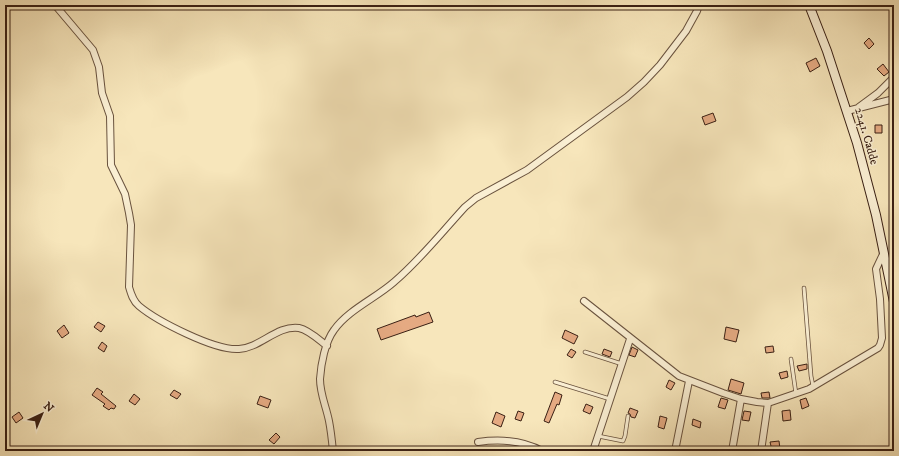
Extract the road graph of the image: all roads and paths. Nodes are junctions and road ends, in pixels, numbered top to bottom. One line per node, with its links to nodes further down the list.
1 (55, 5): 13 (street)
2 (699, 5): 13 (street)
3 (809, 5): 7 (street, 2241. Cadde)
4 (894, 77): 6 (street)
5 (894, 100): 6 (street)
6 (858, 108): 7 (street)
7 (847, 111): 8 (street, 2241. Cadde)
8 (884, 252): 11 (street, 2241. Cadde); 19 (street)
9 (804, 288): 19 (lane)
10 (584, 301): 12 (street)
11 (894, 302)
12 (630, 339): 16 (street); 17 (street)
13 (327, 346): 27 (street)
14 (585, 352): 16 (lane)
15 (790, 358): 20 (lane)
16 (622, 364): 21 (street)
17 (689, 381): 22 (street); 30 (street)
18 (555, 382): 21 (lane)
19 (813, 387): 20 (street)
20 (796, 394): 23 (street)
21 (610, 399): 25 (street)
22 (741, 399): 23 (street); 31 (street)
23 (768, 403): 32 (street)
24 (628, 416): 25 (lane)
25 (598, 436): 29 (street)
26 (478, 442): 28 (street)
27 (333, 451)
28 (542, 451)
29 (593, 451)
30 (675, 451)
31 (732, 451)
32 (761, 451)

